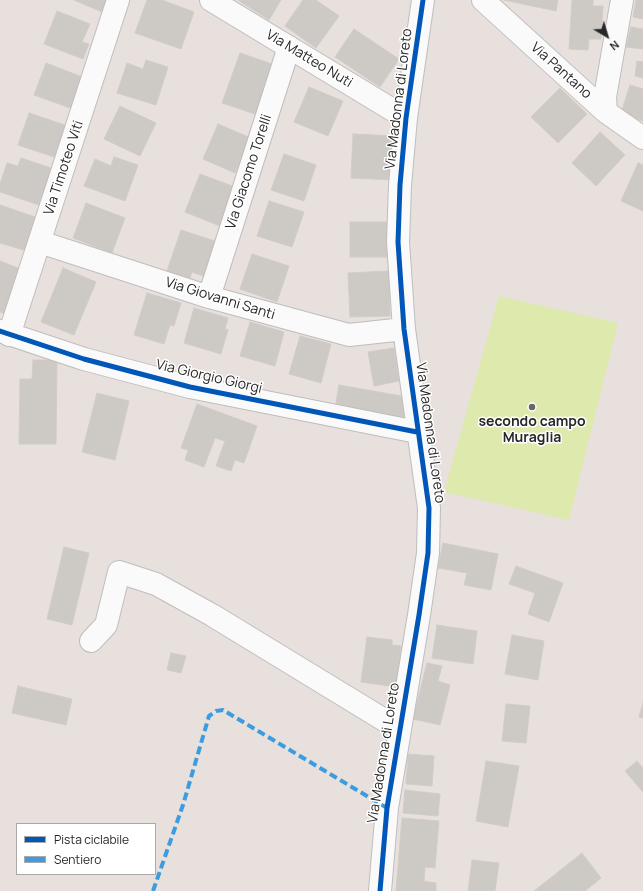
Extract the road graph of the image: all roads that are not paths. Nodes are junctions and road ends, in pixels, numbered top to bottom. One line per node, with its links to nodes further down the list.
1 (118, 0): 10 (street, Via Timoteo Viti)
2 (211, 0): 6 (street, Via Matteo Nuti)
3 (483, 0): 7 (street, Via Pantano)
4 (622, 0): 7 (street)
5 (426, 3): 8 (street, Via Madonna di Loreto)
6 (289, 47): 8 (street, Via Matteo Nuti); 11 (street, Via Giacomo Torelli)
7 (606, 112): 9 (street, Via Pantano)
8 (406, 118): 12 (street, Via Madonna di Loreto)
9 (643, 138)
10 (40, 242): 11 (street, Via Giovanni Santi); 13 (street, Via Timoteo Viti)
11 (209, 297): 12 (street, Via Giovanni Santi)
12 (404, 328): 14 (street, Via Madonna di Loreto)
13 (5, 333): 14 (street, Via Giorgio Giorgi)
14 (417, 432): 16 (street, Via Madonna di Loreto)
15 (91, 641): 16 (street)
16 (399, 729): 17 (street, Via Madonna di Loreto)
17 (380, 891)

